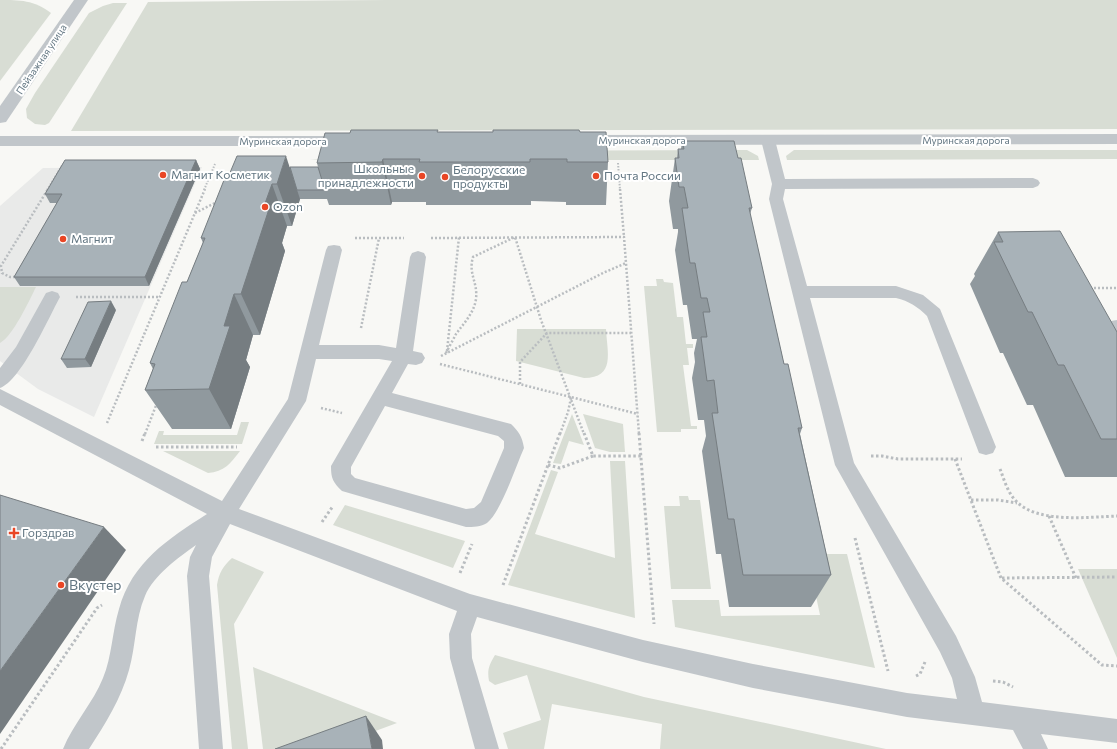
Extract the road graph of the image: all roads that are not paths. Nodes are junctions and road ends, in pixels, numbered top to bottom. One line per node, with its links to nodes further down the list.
1 (81, 0): 2 (street, Пейзажная улица)
2 (0, 118)
3 (1117, 139): 5 (street, Муринская дорога)
4 (561, 140): 5 (street, Муринская дорога)
5 (768, 140): 9 (lane)
6 (0, 141): 7 (street, Муринская дорога)
7 (371, 141)
8 (1033, 183): 9 (lane)
9 (779, 184): 12 (lane)
10 (334, 250): 16 (lane)
11 (418, 257): 17 (lane)
12 (800, 292): 21 (lane); 24 (lane)
13 (52, 297): 18 (lane)
14 (1117, 326): 15 (lane)
15 (1117, 337)
16 (309, 352): 17 (lane); 22 (lane)
17 (417, 358): 20 (lane)
18 (0, 381)
19 (0, 396): 22 (lane)
20 (380, 397): 20 (lane)
21 (991, 453)
22 (225, 513): 23 (lane); 27 (lane); 28 (lane)
23 (470, 605): 24 (lane); 29 (lane)
24 (973, 714): 25 (lane)
25 (1021, 720): 26 (lane); 30 (lane)
26 (1117, 731)
27 (75, 749)
28 (211, 749)
29 (487, 749)
30 (1036, 749)

